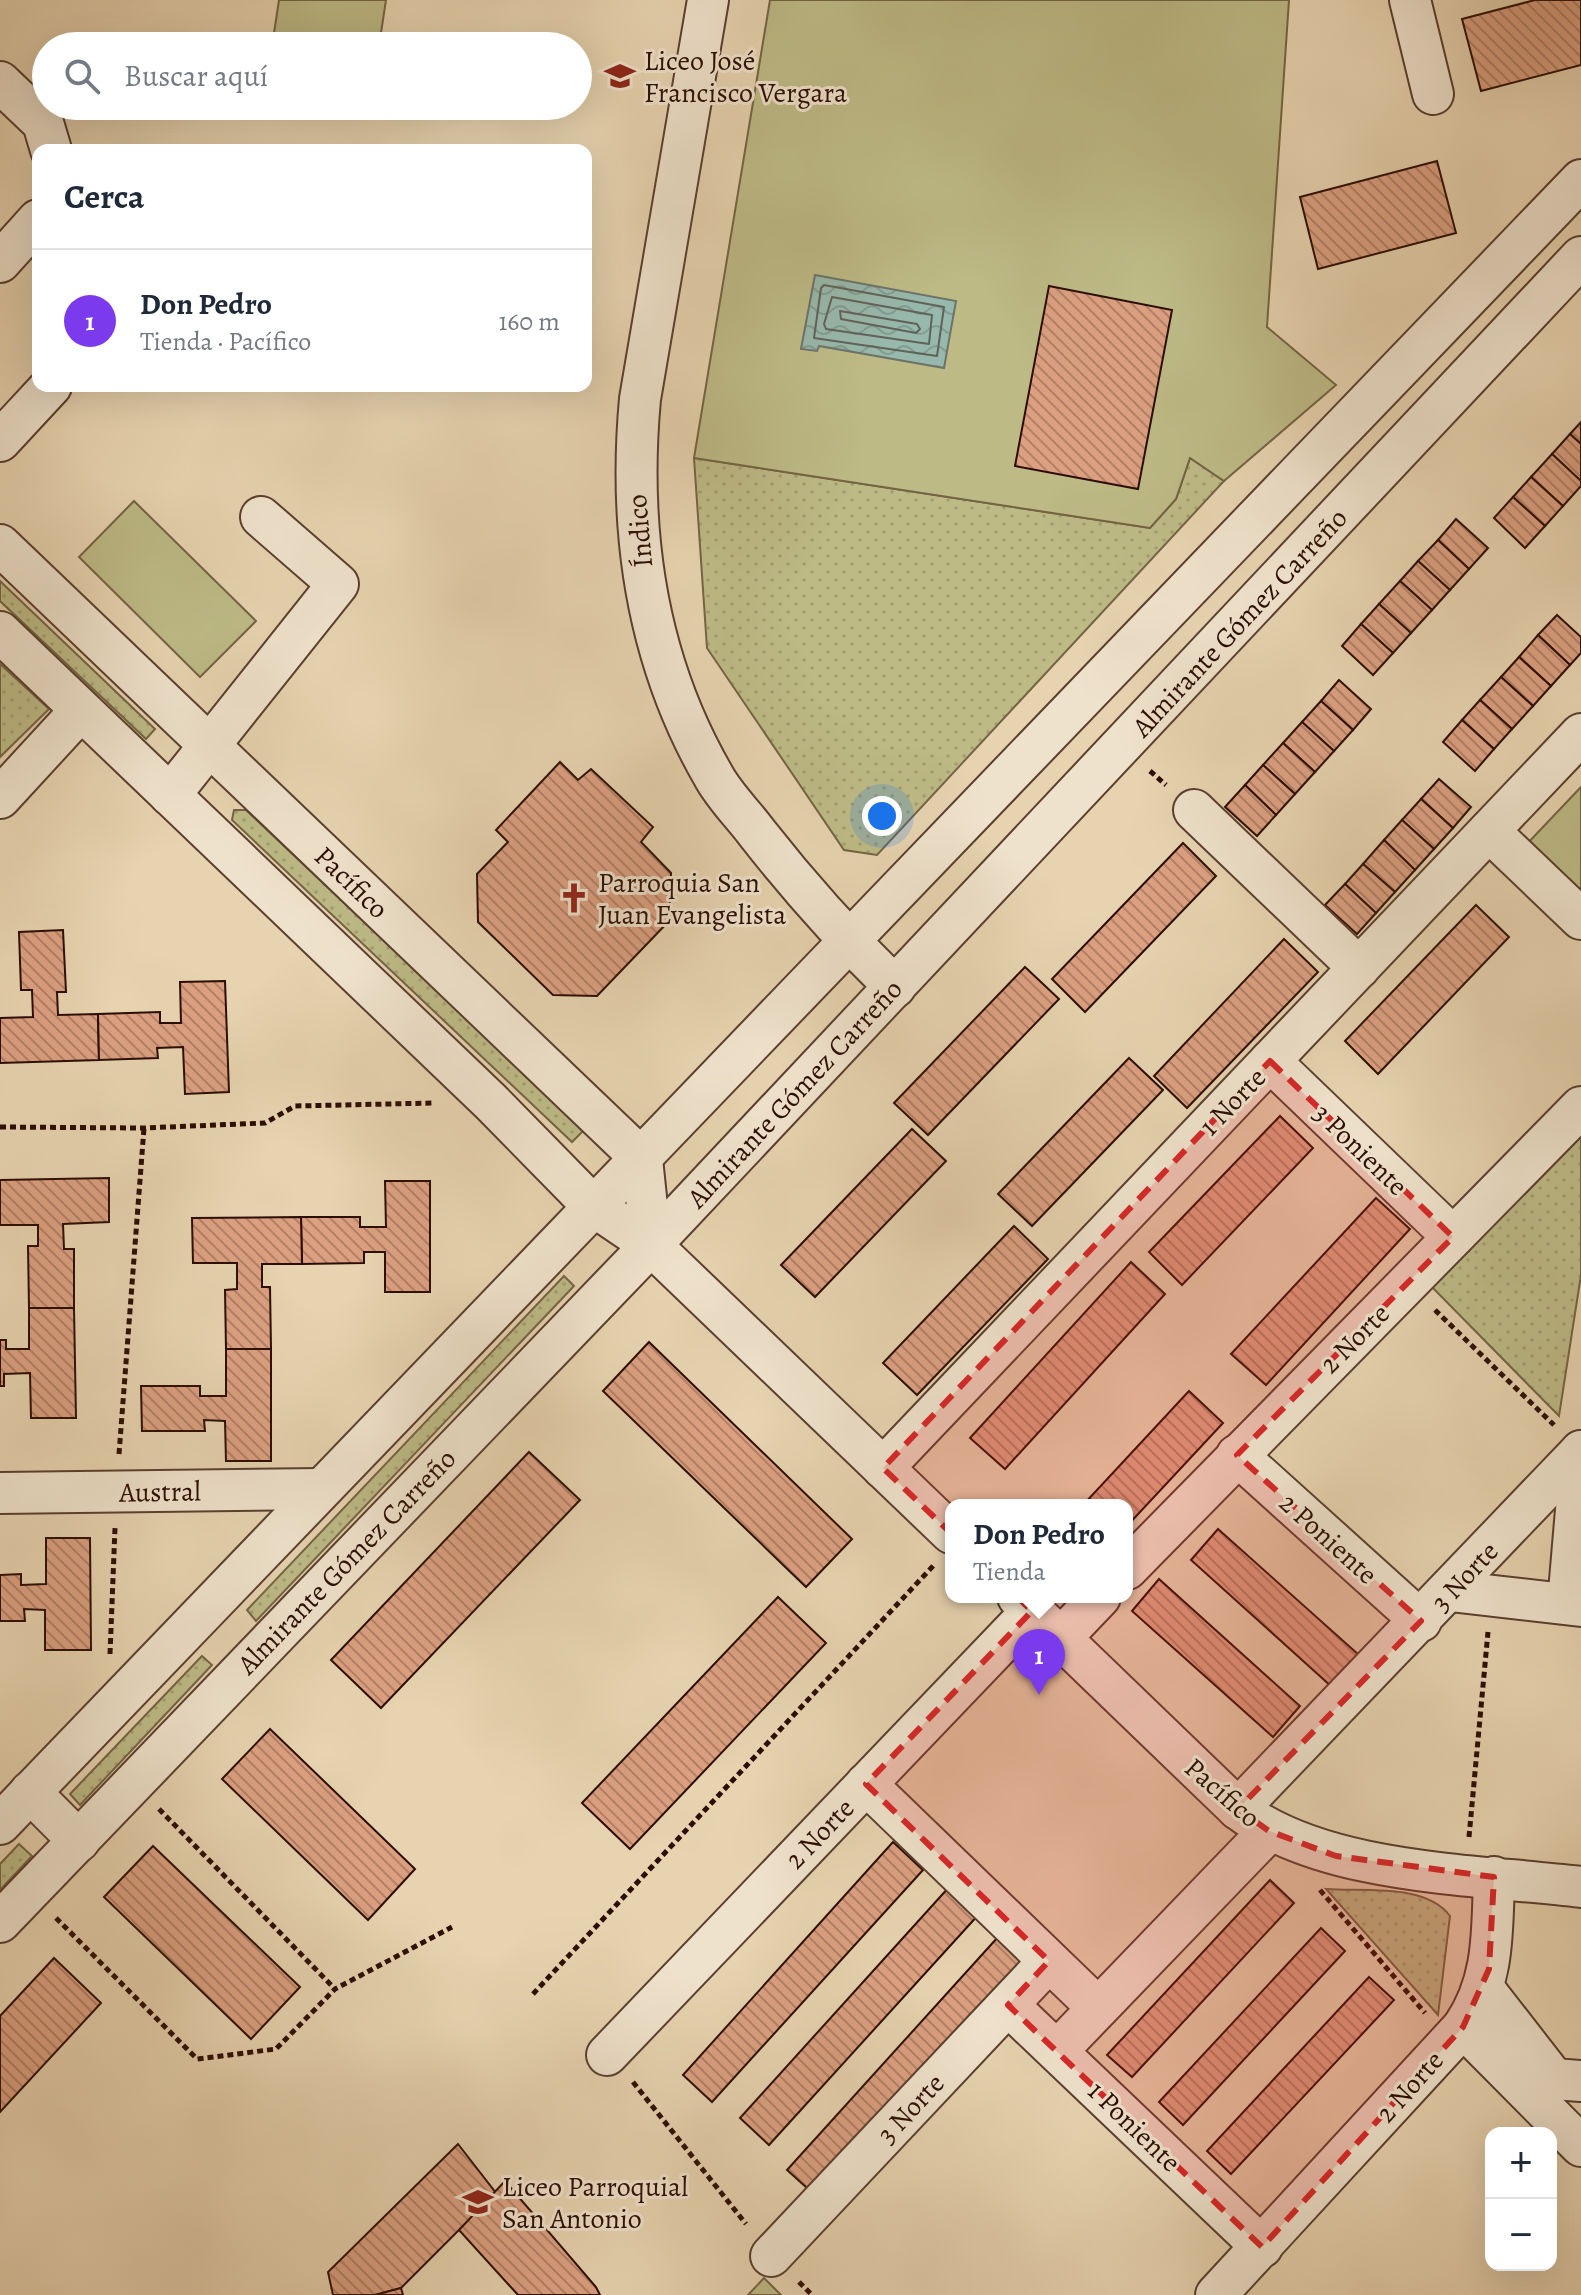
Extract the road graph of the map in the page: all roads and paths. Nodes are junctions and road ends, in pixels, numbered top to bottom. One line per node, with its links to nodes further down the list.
1 (708, 0): 26 (street, Índico)
2 (1410, 0): 4 (street)
3 (0, 82): 5 (street)
4 (1433, 94)
5 (32, 113)
6 (40, 120): 7 (street)
7 (49, 144)
8 (1581, 180): 26 (street, Almirante Gómez Carreño)
9 (32, 227): 10 (street)
10 (0, 262)
11 (1573, 280): 20 (street, Almirante Gómez Carreño)
12 (45, 392): 13 (street)
13 (0, 441)
14 (261, 517): 19 (street)
15 (0, 545): 19 (street, Pacífico)
16 (0, 632): 17 (street)
17 (81, 710): 21 (street); 22 (street)
18 (1581, 734): 24 (street, 1 Norte)
19 (209, 745): 21 (street); 34 (street, Pacífico)
20 (1123, 747): 23 (path); 28 (street, Almirante Gómez Carreño)
21 (170, 795): 30 (street)
22 (0, 798)
23 (1194, 810): 27 (street)
24 (1489, 831): 25 (street); 27 (street, 1 Norte)
25 (1581, 919)
26 (849, 942): 28 (street, Índico); 34 (street, Almirante Gómez Carreño)
27 (1359, 968): 29 (street, 1 Norte)
28 (895, 987): 37 (street, Almirante Gómez Carreño)
29 (1270, 1061): 36 (street, 3 Poniente); 41 (street, 1 Norte)
30 (491, 1102): 33 (path); 35 (street)
31 (1581, 1107): 36 (street, 2 Norte)
32 (0, 1127): 33 (path)
33 (144, 1128): 43 (path)
34 (642, 1159): 35 (street, Almirante Gómez Carreño); 37 (street)
35 (592, 1205): 37 (street); 42 (street, Almirante Gómez Carreño)
36 (1453, 1237): 38 (street, 2 Norte)
37 (651, 1245): 41 (street); 56 (street, Almirante Gómez Carreño)
38 (1408, 1284): 39 (path); 40 (street, 2 Norte)
39 (1581, 1451): 48 (street, 3 Norte); 53 (street)
40 (1237, 1455): 47 (street, 2 Norte); 54 (street, 2 Poniente)
41 (883, 1468): 45 (street)
42 (321, 1489): 43 (street, Austral); 52 (street, Almirante Gómez Carreño)
43 (116, 1492): 44 (street, Austral); 57 (path)
44 (0, 1493)
45 (945, 1545)
46 (945, 1547): 73 (path)
47 (1133, 1563)
48 (1450, 1591): 49 (street); 54 (street, 3 Norte)
49 (1491, 1595): 53 (street); 64 (path)
50 (1094, 1603): 55 (street)
51 (1025, 1604): 55 (street, Pacífico); 59 (street, 2 Norte)
52 (210, 1605): 56 (street); 57 (street, Almirante Gómez Carreño)
53 (1574, 1605)
54 (1421, 1621): 61 (street, 3 Norte)
55 (1060, 1639): 61 (street, Pacífico)
56 (257, 1653): 58 (street, Almirante Gómez Carreño)
57 (107, 1712): 60 (street, Almirante Gómez Carreño)
58 (134, 1783): 63 (street, Almirante Gómez Carreño); 71 (path)
59 (866, 1784): 70 (street); 78 (street, 2 Norte)
60 (30, 1792): 62 (street, Almirante Gómez Carreño); 63 (street)
61 (1254, 1820): 64 (street, Pacífico); 75 (street, 3 Norte)
62 (0, 1824)
63 (79, 1841): 67 (street, Almirante Gómez Carreño)
64 (1479, 1875): 66 (street, Pacífico); 72 (street, 2 Norte)
65 (1309, 1878): 76 (path)
66 (1581, 1887)
67 (30, 1891): 68 (street, Almirante Gómez Carreño); 71 (path)
68 (0, 1922)
69 (452, 1927): 71 (path)
70 (1049, 1961): 74 (street, 3 Norte); 75 (street)
71 (335, 1989)
72 (1484, 1989): 76 (street, 2 Norte); 79 (street)
73 (533, 1994)
74 (1008, 2005): 77 (street, 1 Poniente); 82 (street, 3 Norte)
75 (1098, 2008): 77 (street, 3 Norte)
76 (1456, 2034): 80 (street); 81 (street, 2 Norte)
77 (1057, 2051): 81 (street, 1 Poniente)
78 (607, 2055): 82 (path)
79 (1581, 2081)
80 (1581, 2146)
81 (1262, 2247): 84 (street, 2 Norte)
82 (771, 2256): 83 (path)
83 (812, 2295)
84 (1216, 2295)

